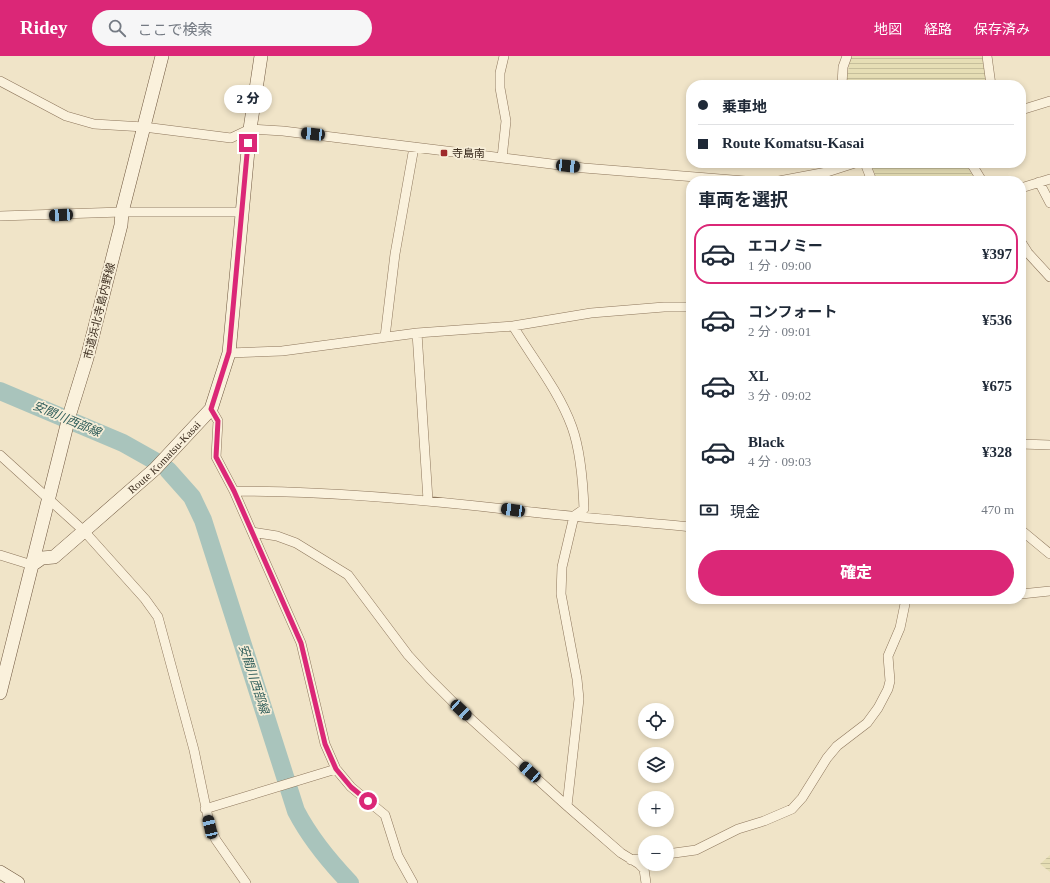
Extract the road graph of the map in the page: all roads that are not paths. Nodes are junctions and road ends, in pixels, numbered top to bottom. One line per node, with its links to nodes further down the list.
1 (162, 56): 11 (main road, 市道浜北寺島内野線)
2 (261, 56): 12 (main road, Route Komatsu-Kasai)
3 (504, 56): 14 (street)
4 (847, 56): 6 (street)
5 (987, 56): 7 (street)
6 (842, 80)
7 (990, 80)
8 (0, 81): 11 (street)
9 (1050, 101): 10 (street)
10 (1026, 108)
11 (144, 127): 12 (street); 22 (main road, 市道浜北寺島内野線)
12 (250, 129): 13 (street); 23 (main road, Route Komatsu-Kasai)
13 (414, 147): 14 (street); 30 (street)
14 (502, 158): 17 (street)
15 (836, 168): 16 (street)
16 (807, 176)
17 (686, 178)
18 (1050, 178): 19 (street)
19 (1039, 182): 20 (street); 21 (street)
20 (1026, 186)
21 (1050, 203)
22 (122, 212): 23 (street); 24 (street); 37 (main road, 市道浜北寺島内野線)
23 (241, 212): 31 (main road, Route Komatsu-Kasai)
24 (0, 216)
25 (1026, 250): 26 (street)
26 (1050, 277)
27 (686, 307): 28 (street)
28 (513, 326): 29 (street); 39 (street)
29 (417, 333): 30 (street); 38 (street)
30 (385, 337): 31 (street)
31 (229, 352): 32 (main road, Route Komatsu-Kasai)
32 (211, 409): 36 (street); 41 (main road, Route Komatsu-Kasai)
33 (1026, 444): 34 (street)
34 (1050, 445)
35 (0, 455): 37 (street)
36 (234, 491): 38 (street); 42 (street)
37 (48, 499): 41 (street); 46 (main road, 市道浜北寺島内野線)
38 (428, 500): 39 (street)
39 (574, 516): 40 (street); 52 (street)
40 (686, 527)
41 (84, 531): 46 (main road, Route Komatsu-Kasai); 53 (street)
42 (252, 532): 51 (street); 52 (street)
43 (1026, 534): 44 (street)
44 (1050, 554)
45 (0, 555): 46 (street)
46 (32, 565): 50 (main road)
47 (1050, 591): 48 (street)
48 (1026, 593)
49 (905, 604): 54 (street)
50 (0, 693)
51 (336, 769): 53 (street); 60 (street)
52 (567, 806): 56 (street)
53 (205, 809): 59 (street)
54 (674, 853)
55 (638, 859): 56 (street)
56 (631, 860): 61 (street)
57 (0, 872): 58 (main road)
58 (18, 883)
59 (246, 883)
60 (413, 883)
61 (646, 883)

